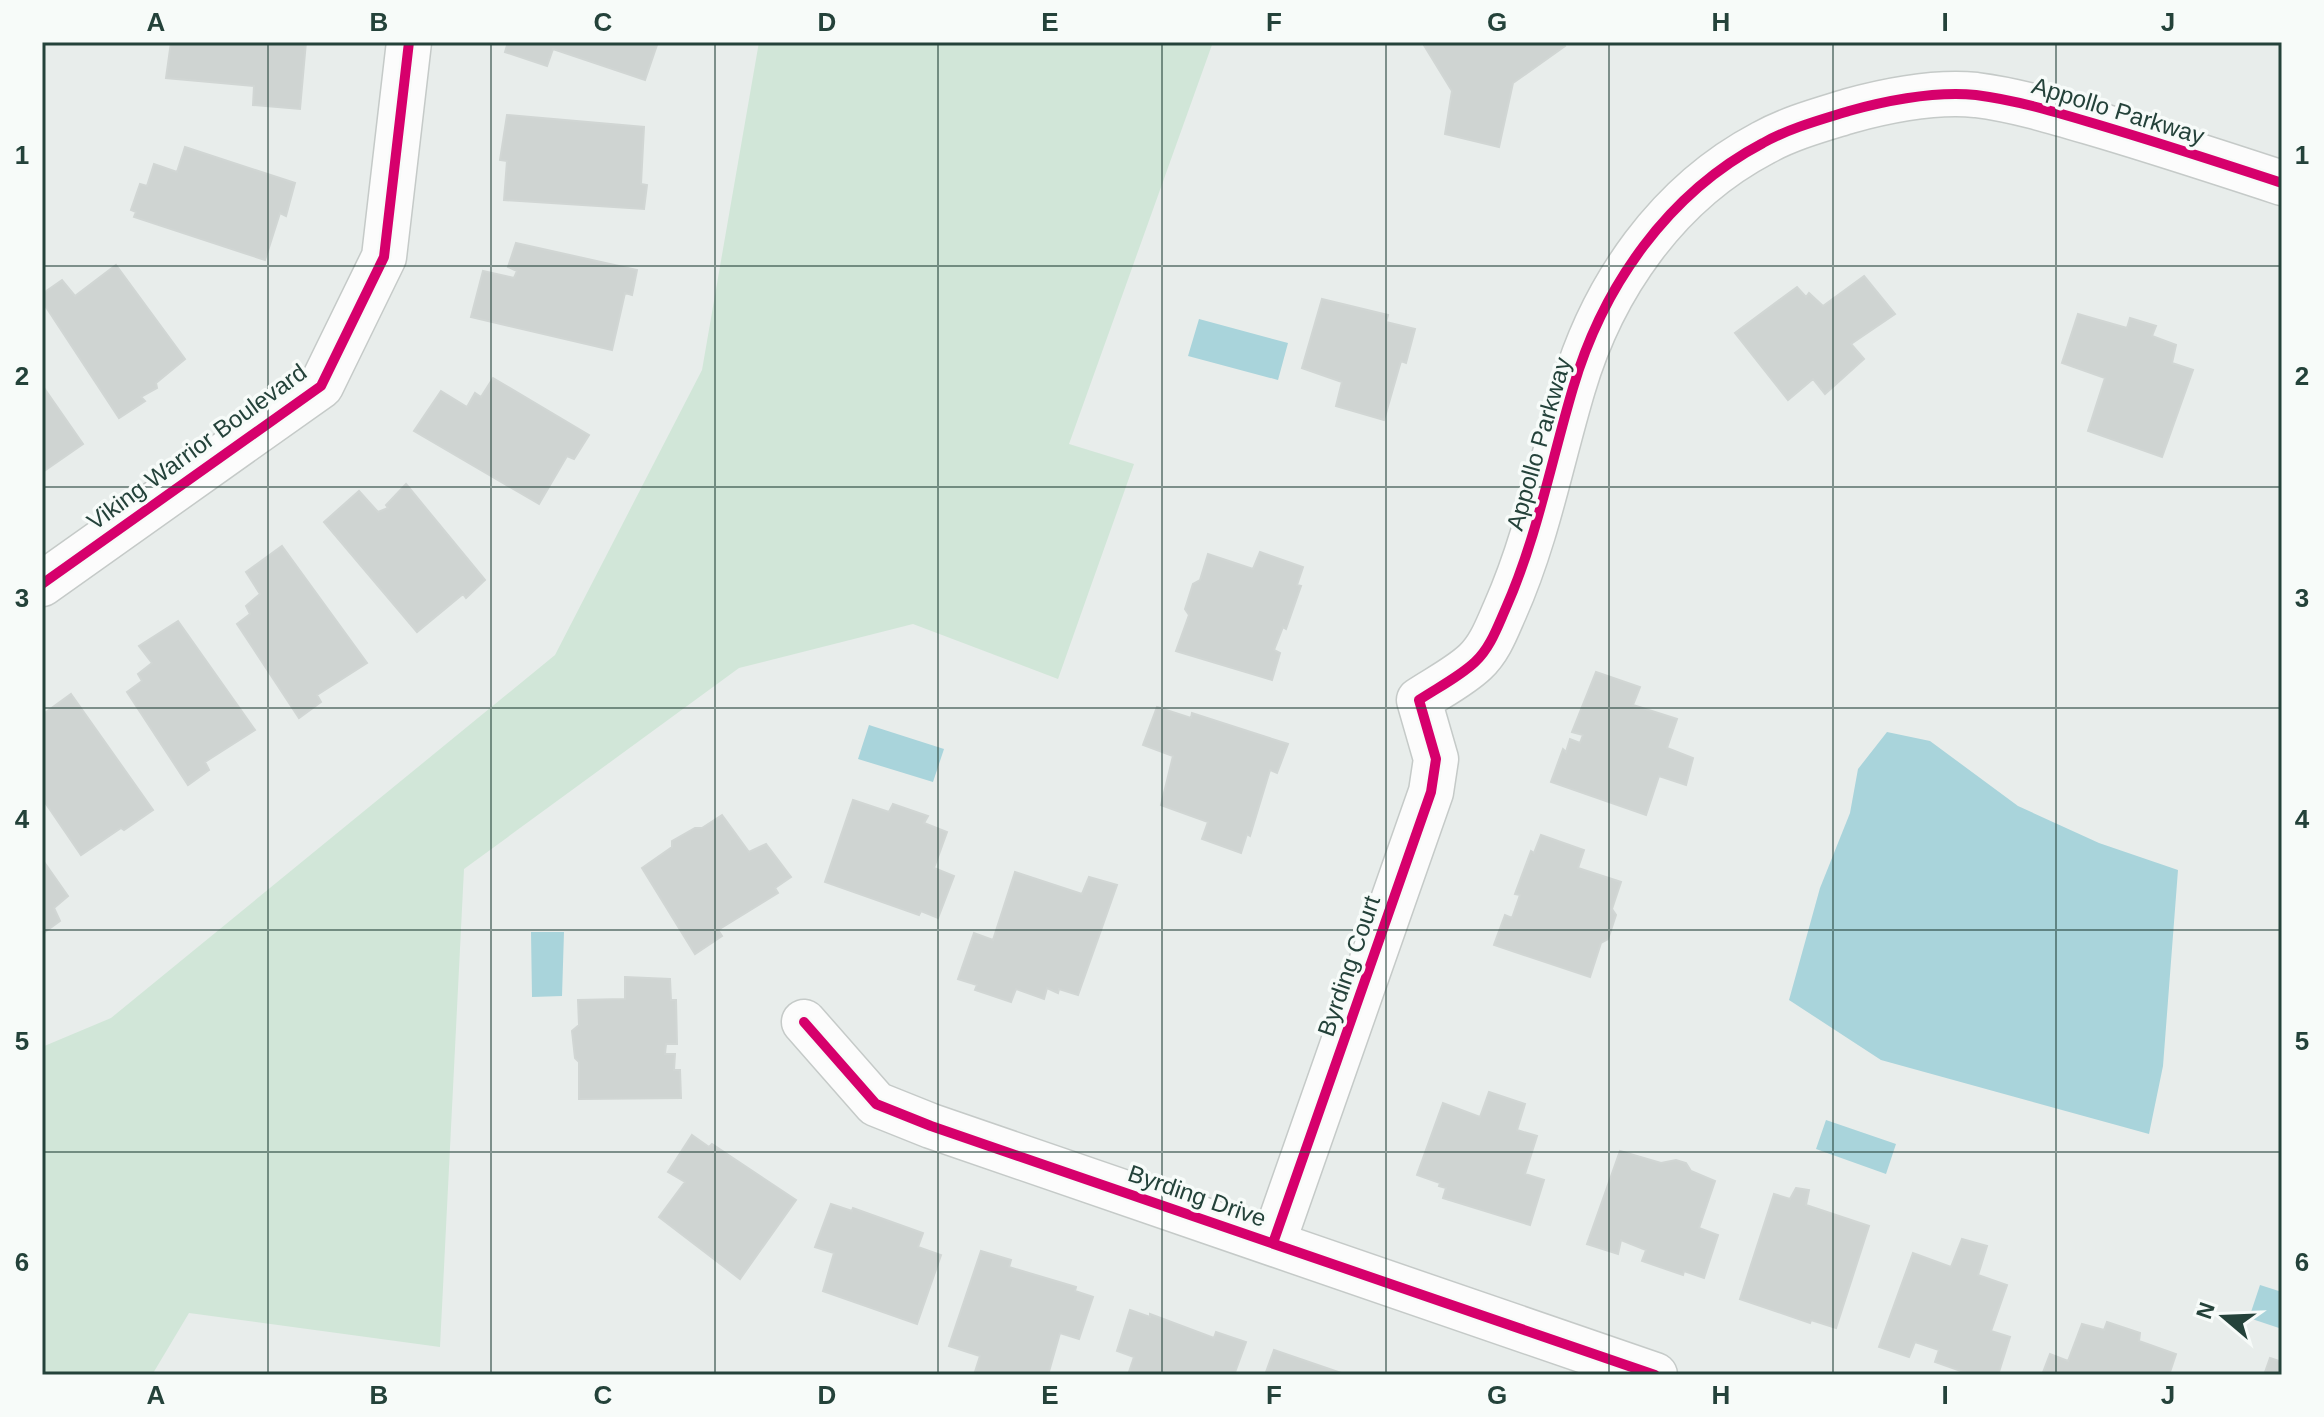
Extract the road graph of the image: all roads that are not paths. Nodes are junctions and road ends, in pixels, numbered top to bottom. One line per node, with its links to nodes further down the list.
1 (409, 42): 3 (street, Viking Warrior Boulevard)
2 (2282, 183): 4 (street, Appollo Parkway)
3 (42, 584)
4 (1419, 700): 6 (street, Byrding Court)
5 (804, 1022): 6 (street, Byrding Drive)
6 (1273, 1243): 7 (street, Byrding Drive)
7 (1655, 1375)

